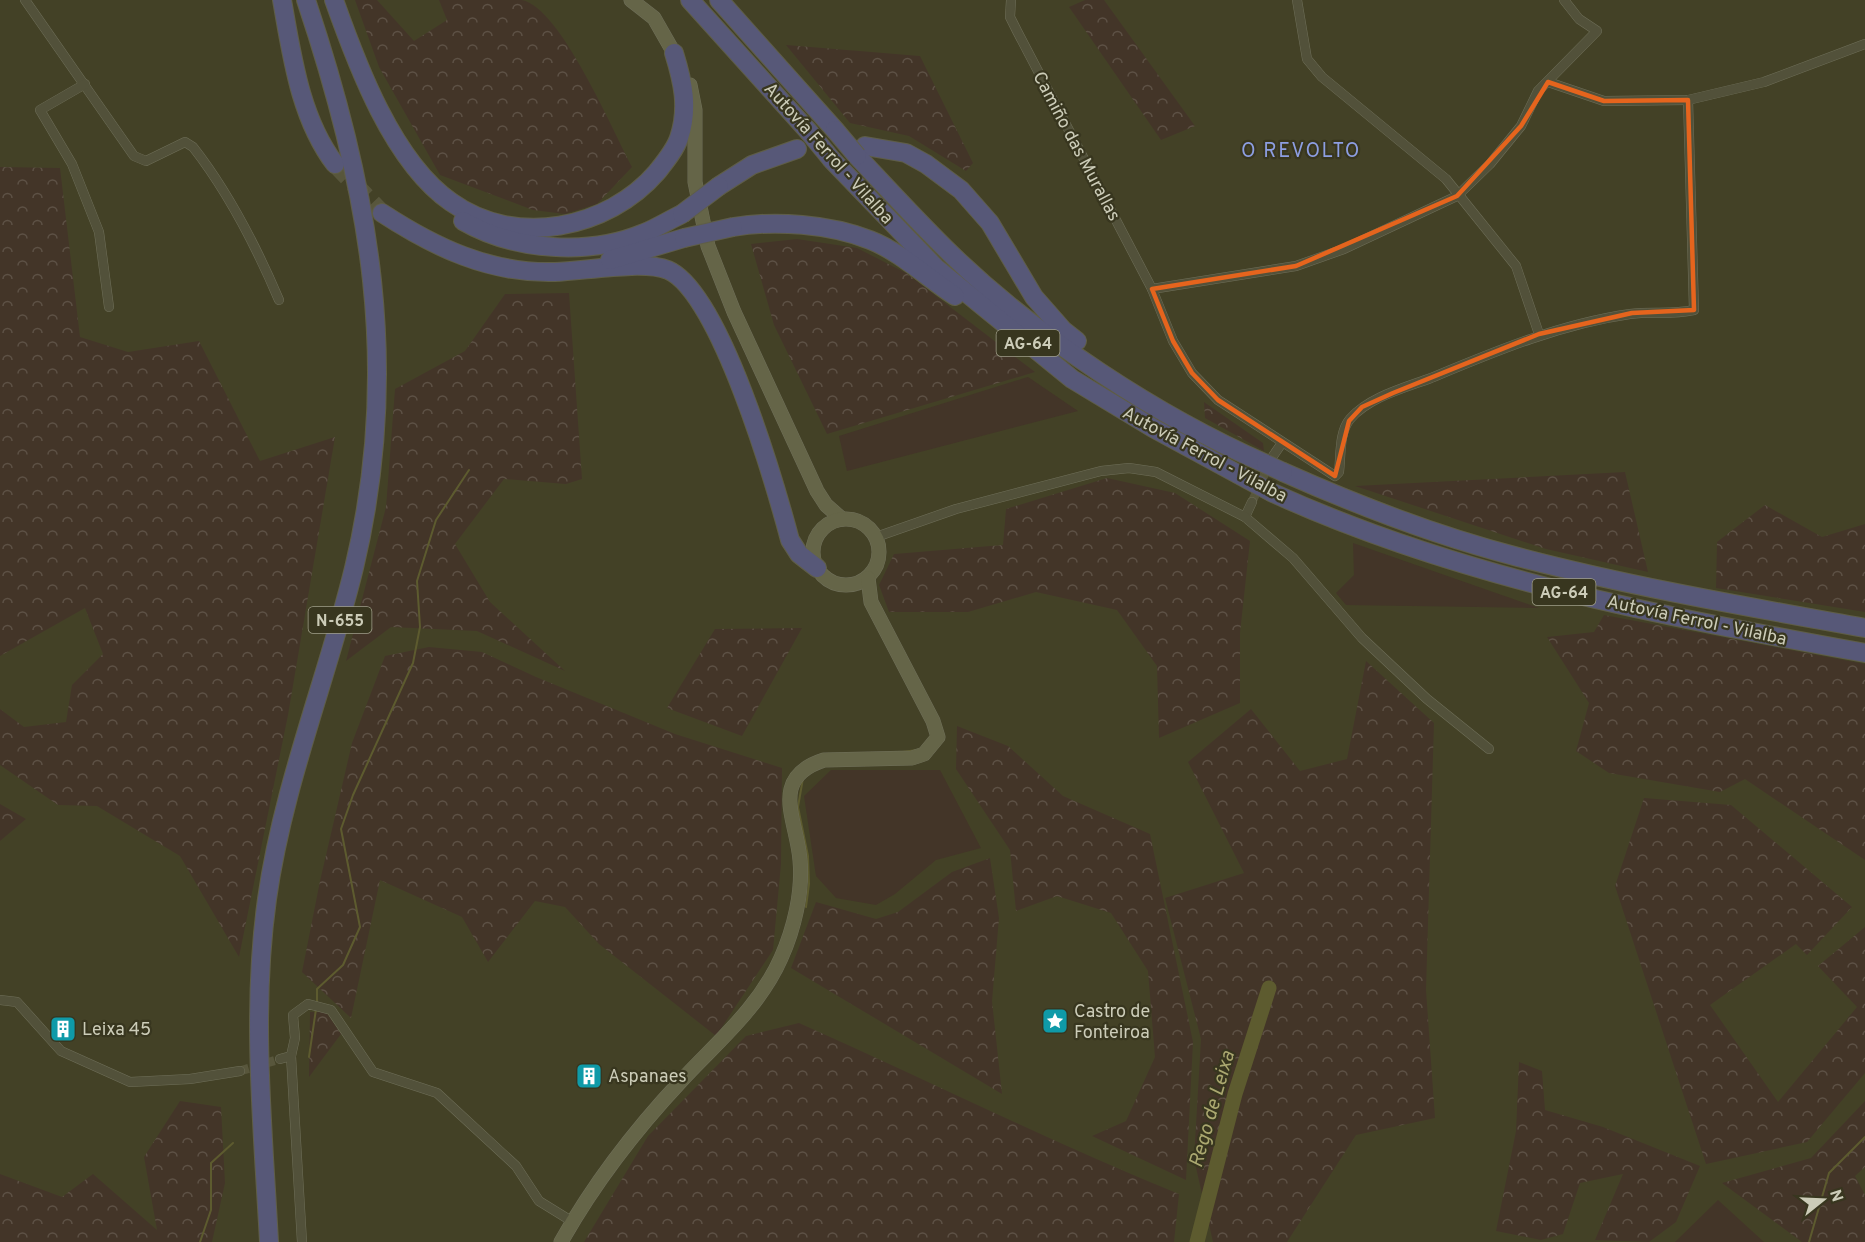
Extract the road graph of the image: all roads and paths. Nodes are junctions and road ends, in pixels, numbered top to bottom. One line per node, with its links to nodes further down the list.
1 (25, 0): 15 (street)
2 (282, 0): 19 (highway)
3 (306, 0): 49 (highway, N-655)
4 (334, 0): 11 (highway)
5 (631, 0): 13 (street)
6 (690, 0): 27 (highway, Autovía Ferrol - Vilalba / AG-64, bridge)
7 (719, 0): 18 (highway, Autovía Ferrol - Vilalba / AG-64, bridge)
8 (1011, 0): 23 (street, Camiño das Murallas)
9 (1297, 0): 20 (street)
10 (1564, 0): 14 (street)
11 (349, 43): 13 (highway); 17 (highway, bridge)
12 (1865, 44): 16 (street)
13 (674, 53): 31 (street)
14 (1548, 82): 16 (street); 20 (street)
15 (85, 84): 24 (street); 25 (street)
16 (1688, 100): 26 (street)
17 (797, 149)
18 (861, 151): 28 (highway, Autovía Ferrol - Vilalba / AG-64); 28 (highway)
19 (336, 164)
20 (1457, 196): 23 (street); 26 (street)
21 (382, 213): 22 (highway)
22 (555, 272): 27 (highway, bridge); 37 (highway)
23 (1152, 289): 29 (street, Camiño das Murallas)
24 (279, 300)
25 (109, 307)
26 (1539, 334): 29 (street, Camiño das Murallas)
27 (1027, 343): 42 (highway, Autovía Ferrol - Vilalba / AG-64, bridge)
28 (1123, 386): 30 (highway, Autovía Ferrol - Vilalba / AG-64)
29 (1282, 443): 30 (street)
30 (1269, 460): 41 (highway, Autovía Ferrol - Vilalba / AG-64, bridge)
31 (817, 491): 34 (street); 35 (street)
32 (1252, 502): 33 (street)
33 (1245, 516): 36 (street); 43 (street)
34 (842, 519): 35 (street); 36 (street)
35 (821, 529): 37 (street)
36 (876, 537): 38 (street)
37 (817, 568): 39 (street)
38 (868, 578): 39 (street); 40 (street)
39 (847, 586): 40 (street)
40 (871, 602): 48 (street)
41 (1865, 628)
42 (1865, 654)
43 (1489, 749)
44 (0, 1000): 47 (street)
45 (291, 1056): 46 (street); 48 (street); 50 (street)
46 (280, 1059)
47 (240, 1071)
48 (573, 1222): 51 (street)
49 (269, 1242)
50 (302, 1242)
51 (561, 1242)

